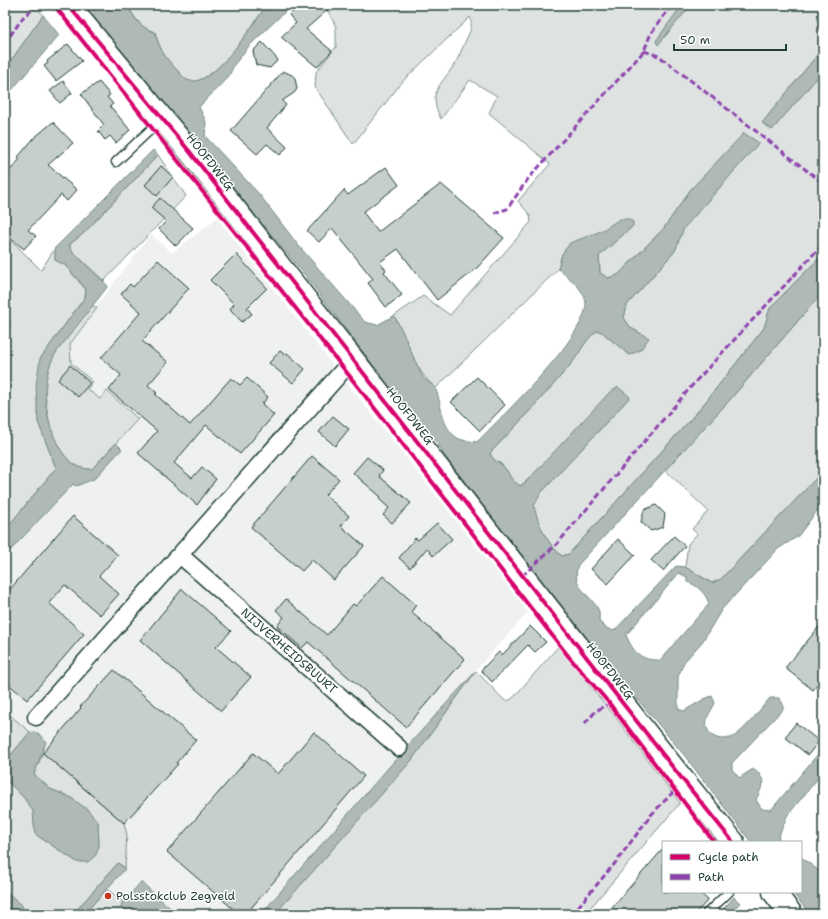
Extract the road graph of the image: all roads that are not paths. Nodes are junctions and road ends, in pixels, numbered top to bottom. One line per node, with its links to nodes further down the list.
1 (68, 5): 2 (street, HOOFDWEG)
2 (163, 119): 3 (lane); 4 (street, HOOFDWEG)
3 (116, 162)
4 (353, 359): 5 (street); 8 (street, HOOFDWEG)
5 (180, 555): 6 (street); 7 (street, NIJVERHEIDSBUURT)
6 (36, 717)
7 (399, 748)
8 (732, 841)
9 (728, 893): 11 (lane)
10 (775, 893): 12 (street)
11 (706, 914)
12 (791, 914)

